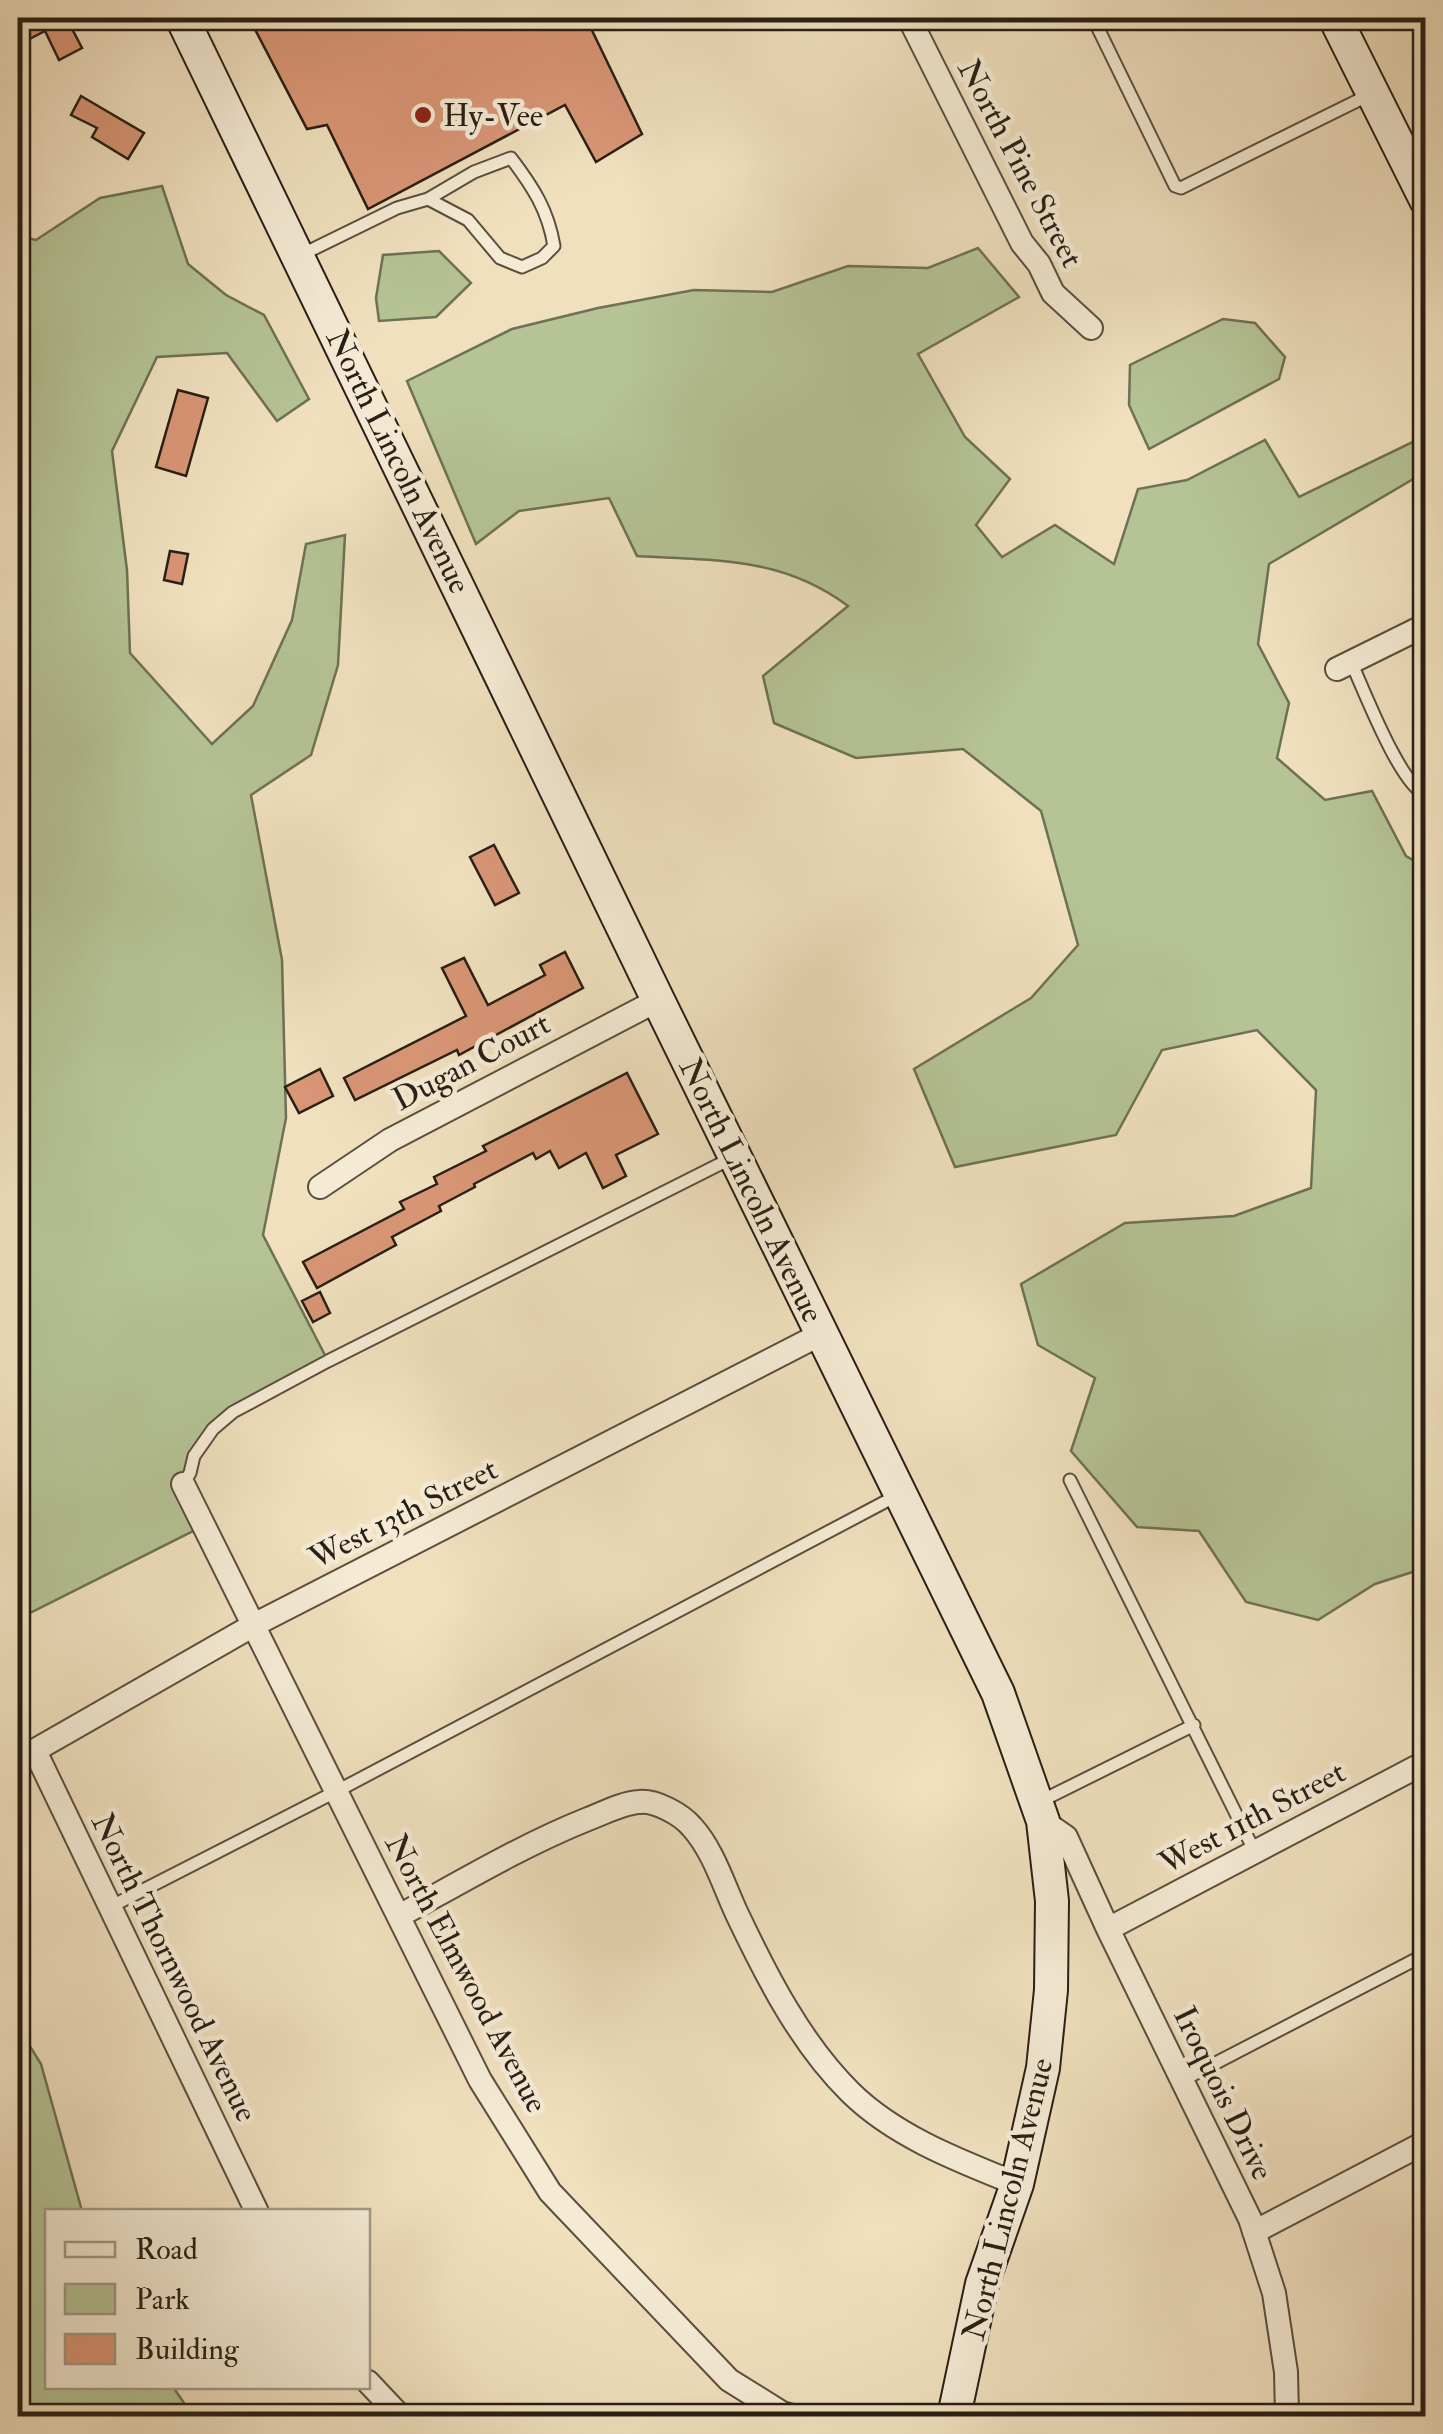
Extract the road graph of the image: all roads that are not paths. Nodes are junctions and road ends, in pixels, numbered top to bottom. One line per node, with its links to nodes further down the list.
1 (182, 18): 8 (street, North Lincoln Avenue)
2 (909, 18): 9 (street, North Pine Street)
3 (1093, 18): 5 (lane)
4 (1335, 18): 5 (street)
5 (1372, 93): 7 (street)
6 (428, 200): 6 (lane); 8 (lane)
7 (1426, 200)
8 (300, 256): 13 (street, North Lincoln Avenue)
9 (1091, 328)
10 (1426, 625): 11 (street)
11 (1344, 665): 12 (lane)
12 (1426, 795)
13 (658, 1000): 14 (street, North Lincoln Avenue); 15 (street, Dugan Court)
14 (736, 1156): 16 (street, North Lincoln Avenue); 18 (lane)
15 (320, 1187)
16 (823, 1333): 19 (street, North Lincoln Avenue); 20 (street, West 13th Street)
17 (1070, 1480): 21 (lane)
18 (183, 1484): 20 (street, North Elmwood Avenue)
19 (902, 1493): 24 (lane); 25 (street, North Lincoln Avenue)
20 (252, 1626): 22 (street, West 13th Street); 24 (street, North Elmwood Avenue)
21 (1194, 1725): 25 (lane); 26 (lane)
22 (26, 1756): 27 (street, North Thornwood Avenue)
23 (1426, 1762): 26 (street, West 11th Street)
24 (337, 1791): 27 (lane); 28 (street, North Elmwood Avenue)
25 (1040, 1812): 29 (street, Iroquois Drive); 33 (street, North Lincoln Avenue)
26 (1255, 1852): 29 (street, West 11th Street)
27 (110, 1907): 34 (street, North Thornwood Avenue)
28 (399, 1916): 33 (street); 38 (street, North Elmwood Avenue)
29 (1108, 1929): 31 (street, Iroquois Drive)
30 (1426, 1954): 31 (lane)
31 (1181, 2081): 35 (street, Iroquois Drive)
32 (1426, 2142): 35 (street)
33 (1017, 2184): 39 (street, North Lincoln Avenue)
34 (256, 2209)
35 (1254, 2232): 40 (street, Iroquois Drive)
36 (370, 2384): 37 (street)
37 (400, 2416)
38 (792, 2416)
39 (954, 2416)
40 (1287, 2416)

